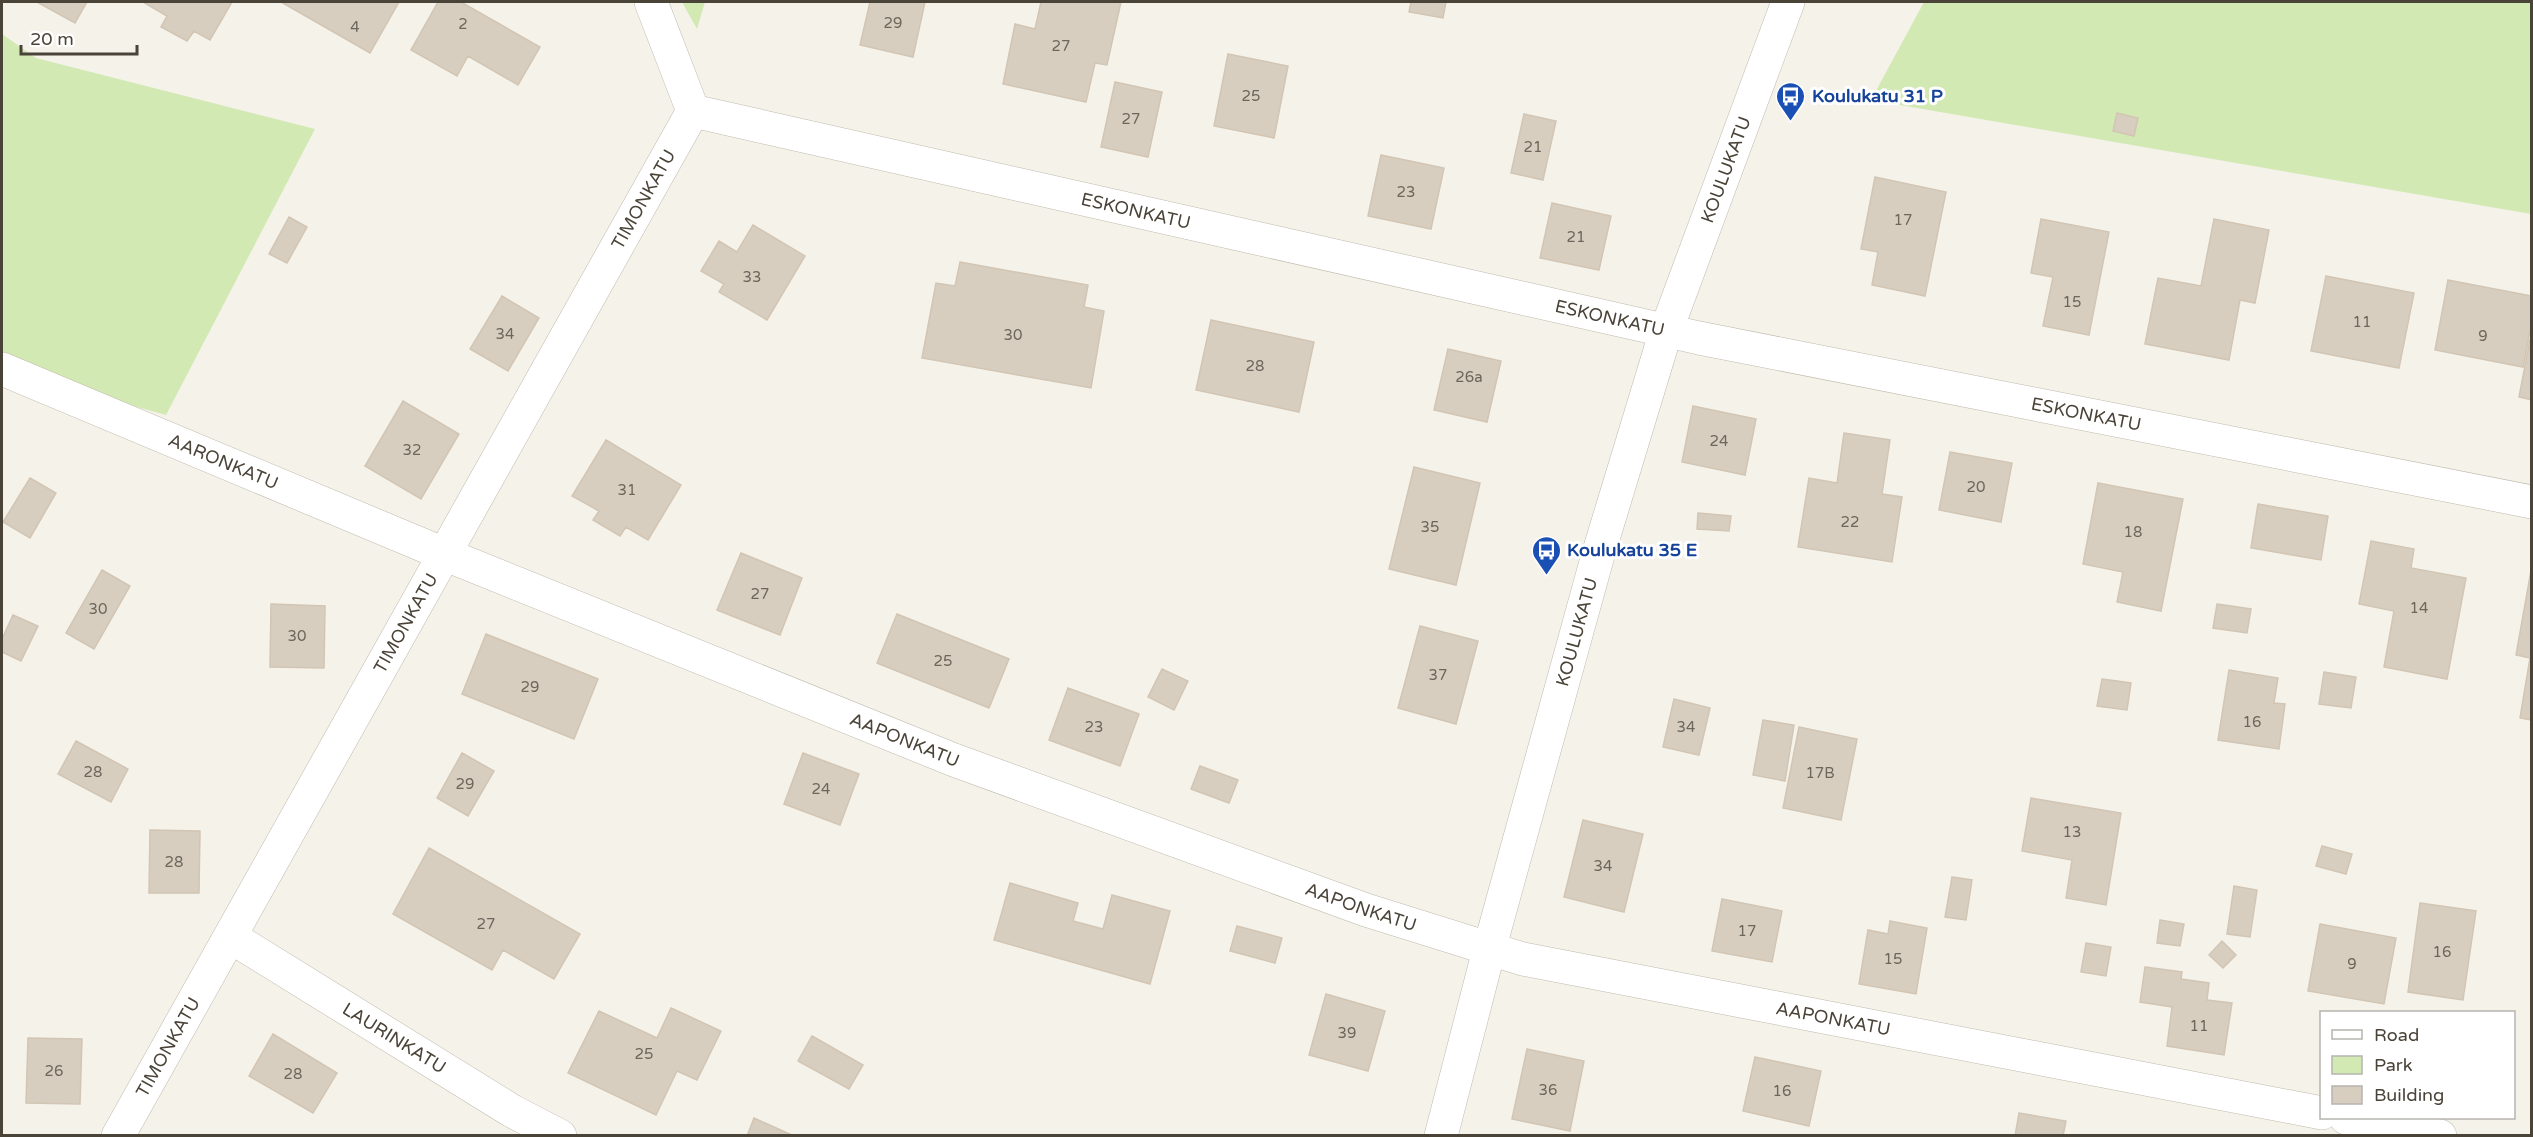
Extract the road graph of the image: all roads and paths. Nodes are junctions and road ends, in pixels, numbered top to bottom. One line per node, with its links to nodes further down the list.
1 (651, 2): 3 (street)
2 (1788, 2): 4 (street, KOULUKATU)
3 (693, 111): 4 (street, ESKONKATU); 7 (street, TIMONKATU)
4 (1666, 331): 6 (street, ESKONKATU); 9 (street, KOULUKATU)
5 (2, 369): 7 (street, AARONKATU)
6 (2532, 502)
7 (444, 554): 8 (street, TIMONKATU); 9 (street, AAPONKATU)
8 (231, 937): 12 (street, TIMONKATU); 13 (street, LAURINKATU)
9 (1489, 950): 10 (street, AAPONKATU); 14 (street, KOULUKATU)
10 (2320, 1113)
11 (2351, 1119): 15 (street)
12 (118, 1136)
13 (560, 1136)
14 (1441, 1136)
15 (2440, 1136)

